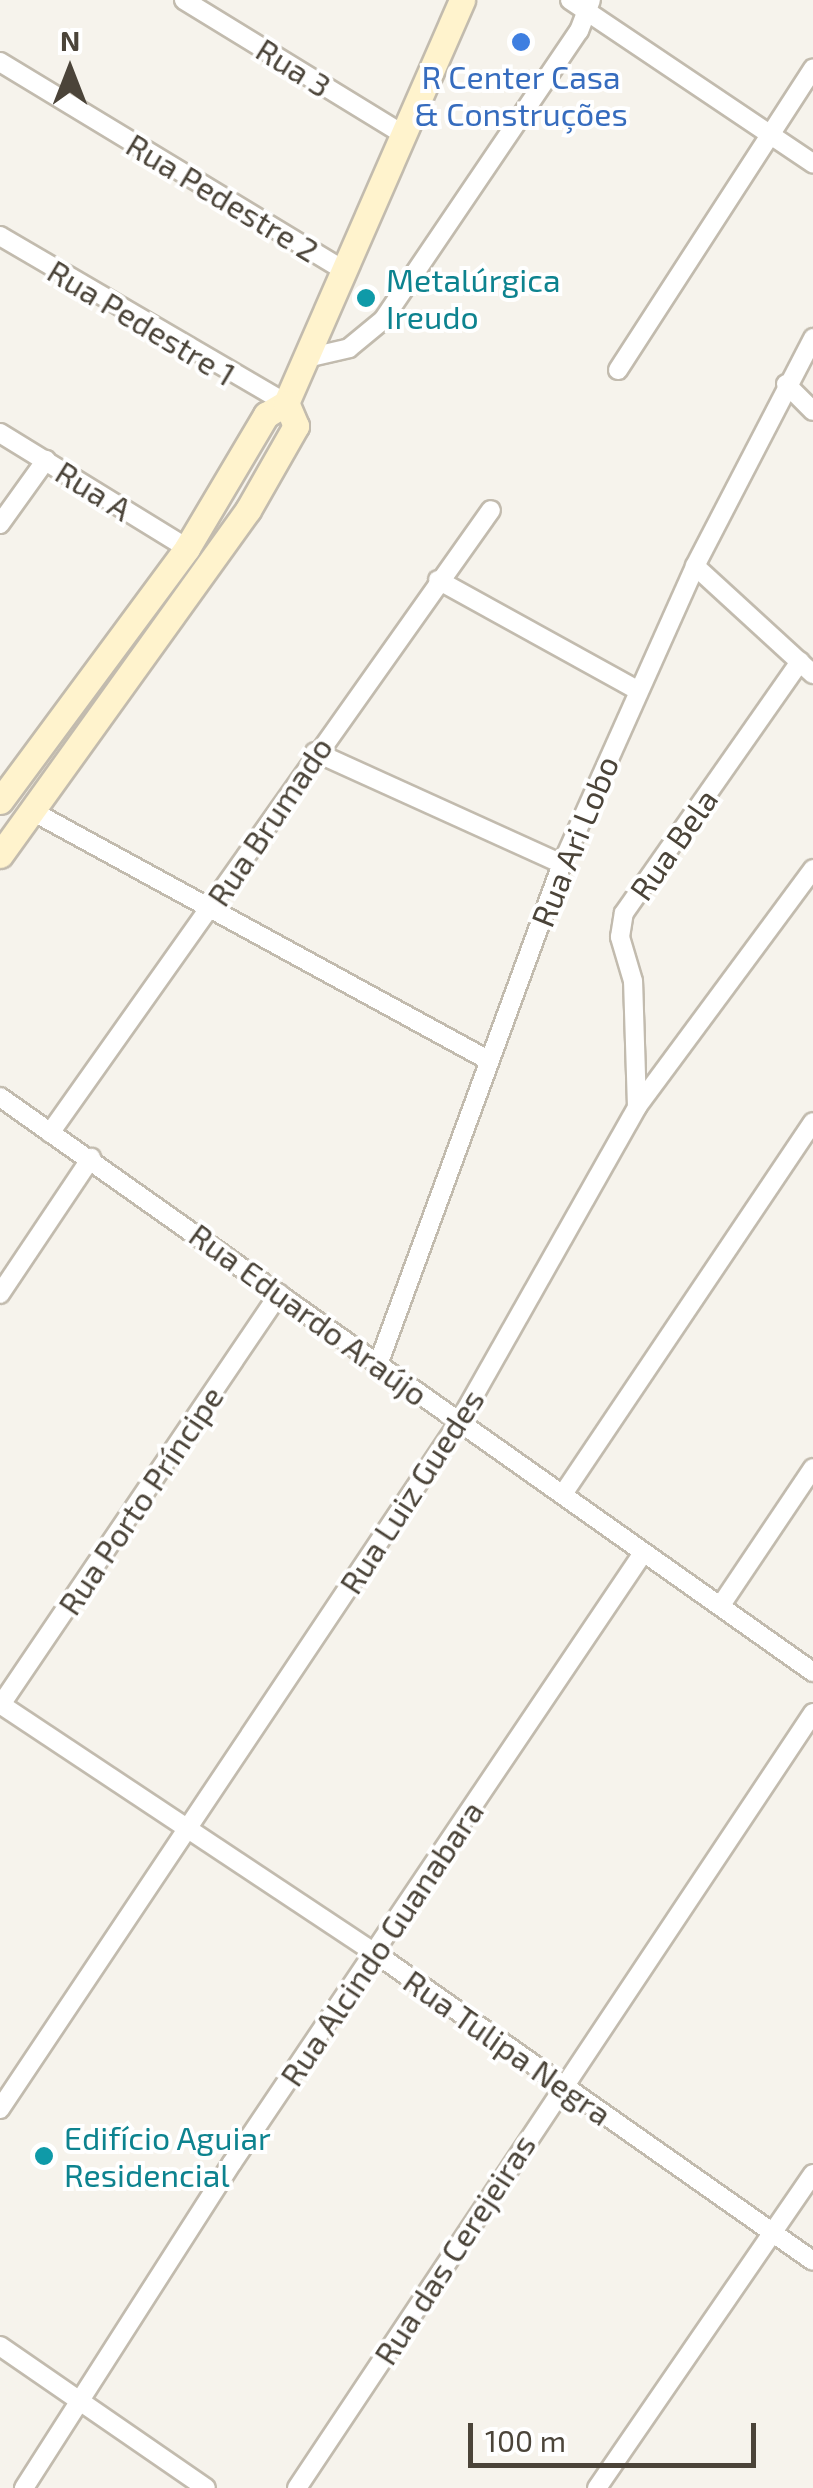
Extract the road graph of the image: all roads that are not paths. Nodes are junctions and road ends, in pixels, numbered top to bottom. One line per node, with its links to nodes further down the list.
1 (184, 0): 8 (street, Rua 3)
2 (462, 0): 8 (main road)
3 (570, 0): 4 (street)
4 (589, 5): 7 (street); 13 (street)
5 (0, 62): 11 (street, Rua Pedestre 2)
6 (813, 69): 7 (street)
7 (770, 132): 9 (street); 14 (street)
8 (404, 135): 11 (main road)
9 (813, 162)
10 (0, 236): 16 (street, Rua Pedestre 1)
11 (343, 270): 13 (main road)
12 (813, 338): 15 (street, Rua Ari Lobo)
13 (311, 357): 16 (main road)
14 (618, 370)
15 (786, 384): 17 (street); 24 (street, Rua Ari Lobo)
16 (286, 403): 22 (main road); 23 (main road)
17 (813, 411)
18 (0, 433): 19 (street, Rua A)
19 (46, 460): 21 (street); 22 (street, Rua A)
20 (491, 510): 25 (street, Rua Brumado)
21 (0, 524)
22 (188, 548): 23 (main road); 29 (main road)
23 (214, 563): 30 (main road)
24 (695, 566): 26 (street); 27 (street, Rua Ari Lobo)
25 (438, 580): 27 (street); 28 (street, Rua Brumado)
26 (807, 668): 39 (street, Rua Bela)
27 (637, 690): 34 (street, Rua Ari Lobo)
28 (315, 752): 34 (street); 36 (street, Rua Brumado)
29 (26, 764): 30 (main road); 31 (main road)
30 (53, 781): 32 (main road)
31 (0, 801)
32 (32, 810): 33 (main road); 36 (street)
33 (0, 856)
34 (562, 864): 37 (street, Rua Ari Lobo)
35 (813, 869): 39 (street, Rua Luiz Guedes)
36 (210, 908): 37 (street); 41 (street, Rua Brumado)
37 (488, 1060): 45 (street, Rua Ari Lobo)
38 (0, 1097): 41 (street, Rua Eduardo Araújo)
39 (637, 1107): 46 (street, Rua Luiz Guedes)
40 (813, 1122): 48 (street)
41 (50, 1133): 42 (street, Rua Eduardo Araújo)
42 (91, 1158): 43 (street); 44 (street, Rua Eduardo Araújo)
43 (0, 1294)
44 (279, 1294): 45 (street, Rua Eduardo Araújo); 52 (street, Rua Porto Príncipe)
45 (379, 1362): 46 (street, Rua Eduardo Araújo)
46 (459, 1422): 48 (street, Rua Eduardo Araújo); 54 (street, Rua Luiz Guedes)
47 (813, 1468): 50 (street)
48 (563, 1494): 49 (street, Rua Eduardo Araújo)
49 (643, 1553): 50 (street, Rua Eduardo Araújo); 55 (street, Rua Alcindo Guanabara)
50 (721, 1605): 51 (street, Rua Eduardo Araújo)
51 (813, 1672)
52 (0, 1705): 54 (street, Rua Tulipa Negra)
53 (813, 1714): 56 (street, Rua das Cerejeiras)
54 (189, 1828): 55 (street, Rua Tulipa Negra); 57 (street, Rua Luiz Guedes)
55 (376, 1952): 56 (street, Rua Tulipa Negra); 62 (street, Rua Alcindo Guanabara)
56 (561, 2086): 59 (street, Rua Tulipa Negra); 65 (street, Rua das Cerejeiras)
57 (0, 2109)
58 (813, 2174): 59 (street)
59 (772, 2233): 60 (street, Rua Tulipa Negra); 66 (street)
60 (813, 2262)
61 (0, 2346): 62 (street)
62 (83, 2400): 63 (street, Rua Alcindo Guanabara); 64 (street)
63 (24, 2488)
64 (206, 2488)
65 (297, 2488)
66 (597, 2488)

